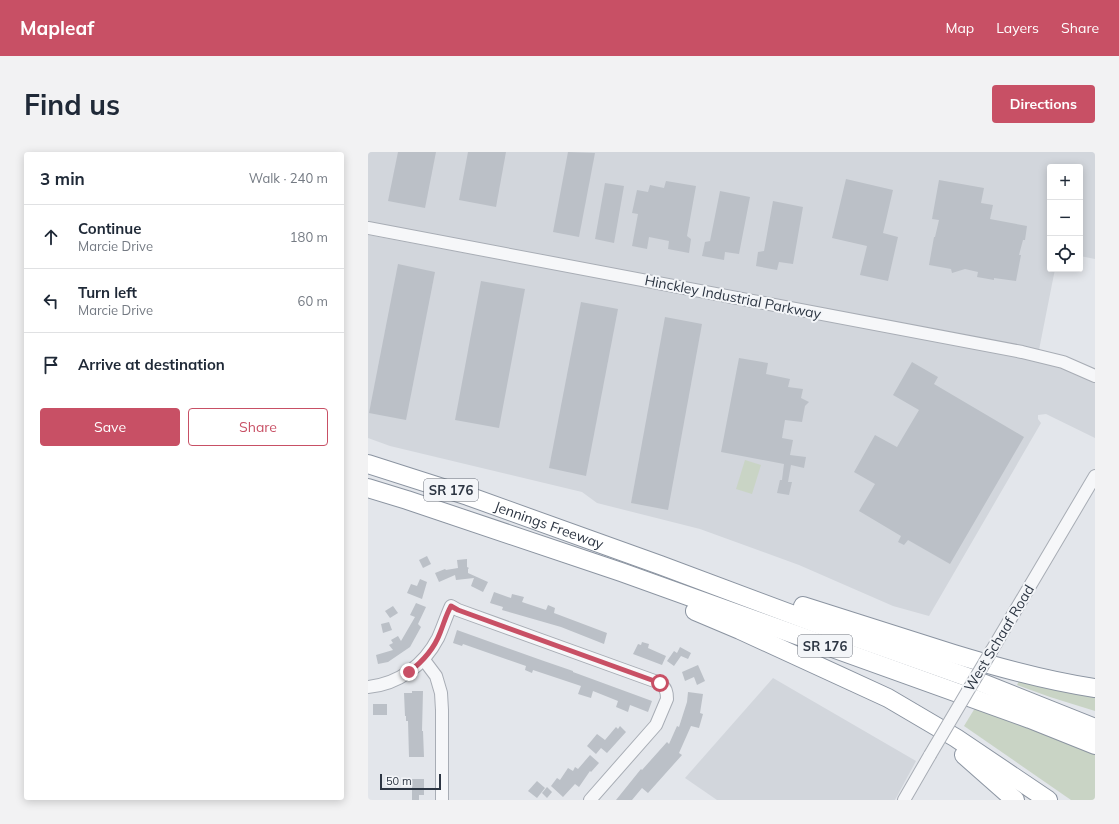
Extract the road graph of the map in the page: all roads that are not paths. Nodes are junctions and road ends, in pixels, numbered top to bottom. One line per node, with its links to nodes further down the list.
1 (368, 228): 2 (street, Hinckley Industrial Parkway)
2 (1095, 376)
3 (368, 464): 7 (highway, Jennings Freeway / SR 176)
4 (1095, 476): 18 (street, West Schaaf Road, bridge)
5 (368, 488): 6 (highway, Jennings Freeway / SR 176)
6 (555, 550): 9 (highway); 15 (highway, SR 176)
7 (660, 565): 10 (highway, SR 176); 12 (highway)
8 (424, 660): 11 (street); 16 (street); 17 (street)
9 (837, 674): 19 (highway); 20 (highway)
10 (970, 678): 13 (highway); 14 (highway, SR 176)
11 (368, 687)
12 (1095, 688)
13 (1095, 718)
14 (1095, 728)
15 (1095, 745)
16 (442, 800)
17 (590, 800)
18 (904, 800)
19 (1015, 800)
20 (1048, 800)

